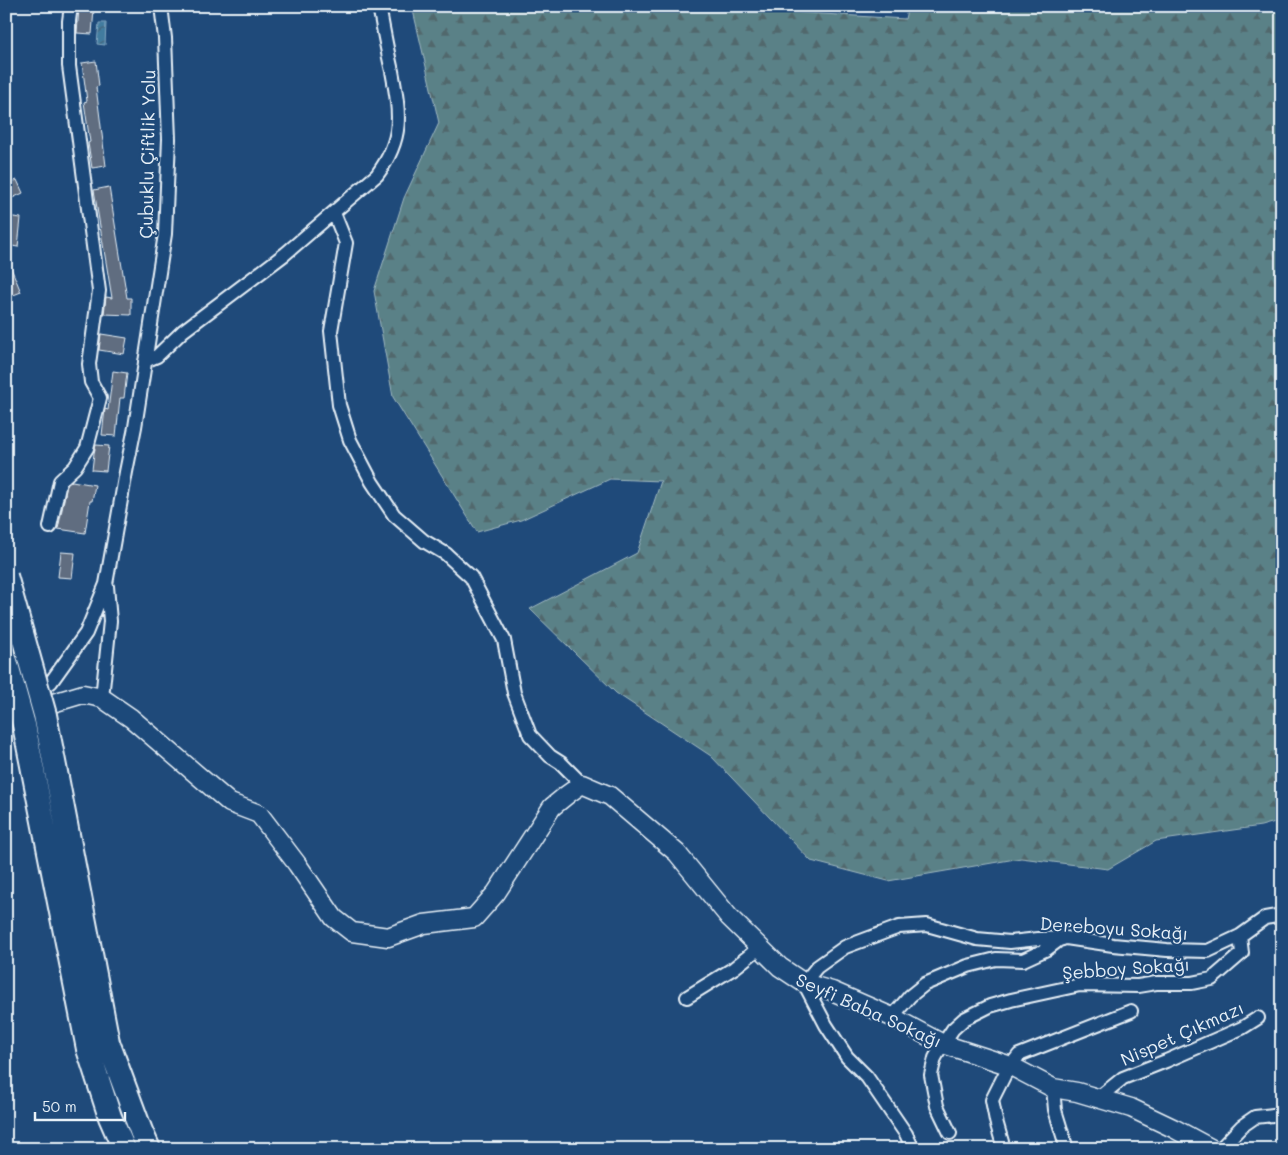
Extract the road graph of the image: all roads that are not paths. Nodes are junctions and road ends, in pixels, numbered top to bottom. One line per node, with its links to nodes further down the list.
1 (71, 6): 6 (street)
2 (161, 6): 5 (street, Çubuklu Çiftlik Yolu)
3 (379, 6): 4 (street)
4 (334, 212): 5 (street); 12 (street)
5 (145, 361): 8 (street, Çubuklu Çiftlik Yolu)
6 (50, 527)
7 (6, 576): 23 (highway, bridge)
8 (106, 584): 10 (street); 11 (street)
9 (6, 661): 23 (highway, bridge)
10 (102, 698): 11 (street); 12 (street)
11 (6, 717)
12 (582, 784): 16 (street, Seyfi Baba Sokağı)
13 (1282, 915): 14 (street, Dereboyu Sokağı)
14 (1240, 936): 15 (street, Dereboyu Sokağı); 22 (street, Şebboy Sokağı)
15 (1066, 938): 17 (street, Dereboyu Sokağı); 20 (street)
16 (760, 947): 17 (street, Seyfi Baba Sokağı); 18 (street)
17 (804, 982): 20 (street, Seyfi Baba Sokağı); 31 (street)
18 (687, 998)
19 (1131, 1011): 24 (street)
20 (892, 1017): 22 (street, Seyfi Baba Sokağı)
21 (1258, 1018): 26 (street, Nispet Çıkmazı)
22 (942, 1044): 24 (street, Seyfi Baba Sokağı); 28 (street)
23 (98, 1046): 29 (highway); 30 (highway)
24 (1011, 1066): 25 (street, Seyfi Baba Sokağı); 32 (street)
25 (1053, 1088): 26 (street, Seyfi Baba Sokağı); 33 (street)
26 (1098, 1099): 34 (street, Seyfi Baba Sokağı)
27 (1282, 1114): 35 (street)
28 (950, 1133)
29 (124, 1149)
30 (149, 1149)
31 (913, 1149)
32 (1004, 1149)
33 (1067, 1149)
34 (1212, 1149)
35 (1220, 1149)

